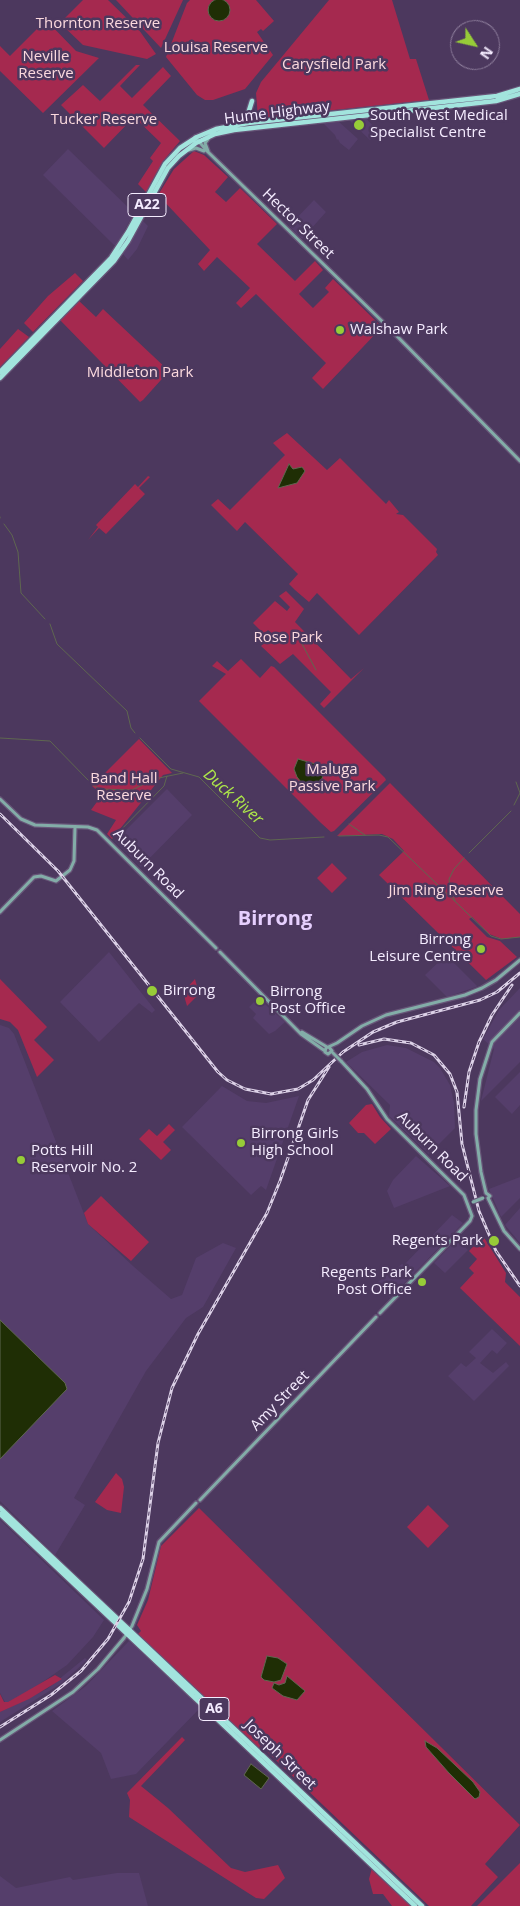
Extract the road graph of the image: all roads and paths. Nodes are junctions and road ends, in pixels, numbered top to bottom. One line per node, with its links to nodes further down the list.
1 (520, 89): 4 (highway, Hume Highway / A22)
2 (520, 94): 5 (highway, Hume Highway / A22)
3 (252, 101): 4 (highway)
4 (229, 126): 6 (highway, Hume Highway / A22)
5 (216, 134): 6 (highway, Hume Highway / A22); 8 (main road)
6 (197, 140): 7 (highway, Hume Highway / A22); 8 (main road, Hector Street); 9 (highway, Hume Highway / A22)
7 (179, 156): 8 (main road); 10 (highway, Hume Highway / A22)
8 (211, 156): 11 (main road, Hector Street)
9 (0, 372)
10 (0, 378)
11 (520, 461)
12 (0, 799): 13 (main road, Auburn Road)
13 (75, 828): 14 (main road); 17 (main road, Auburn Road)
14 (0, 912)
15 (520, 960): 18 (main road)
16 (520, 1013): 22 (main road)
17 (297, 1029): 19 (main road); 20 (main road)
18 (337, 1043): 19 (main road); 21 (main road)
19 (328, 1047): 20 (main road); 21 (main road)
20 (325, 1051): 21 (main road)
21 (331, 1053): 23 (main road, Auburn Road, bridge)
22 (486, 1196): 23 (main road, bridge); 24 (main road)
23 (470, 1202): 27 (main road, Amy Street)
24 (520, 1249)
25 (0, 1508): 27 (highway, Joseph Street / A6)
26 (0, 1514): 27 (highway, Joseph Street / A6)
27 (127, 1633): 28 (main road); 29 (highway, Joseph Street / A6); 30 (highway, Joseph Street / A6)
28 (0, 1740)
29 (414, 1906)
30 (422, 1906)

